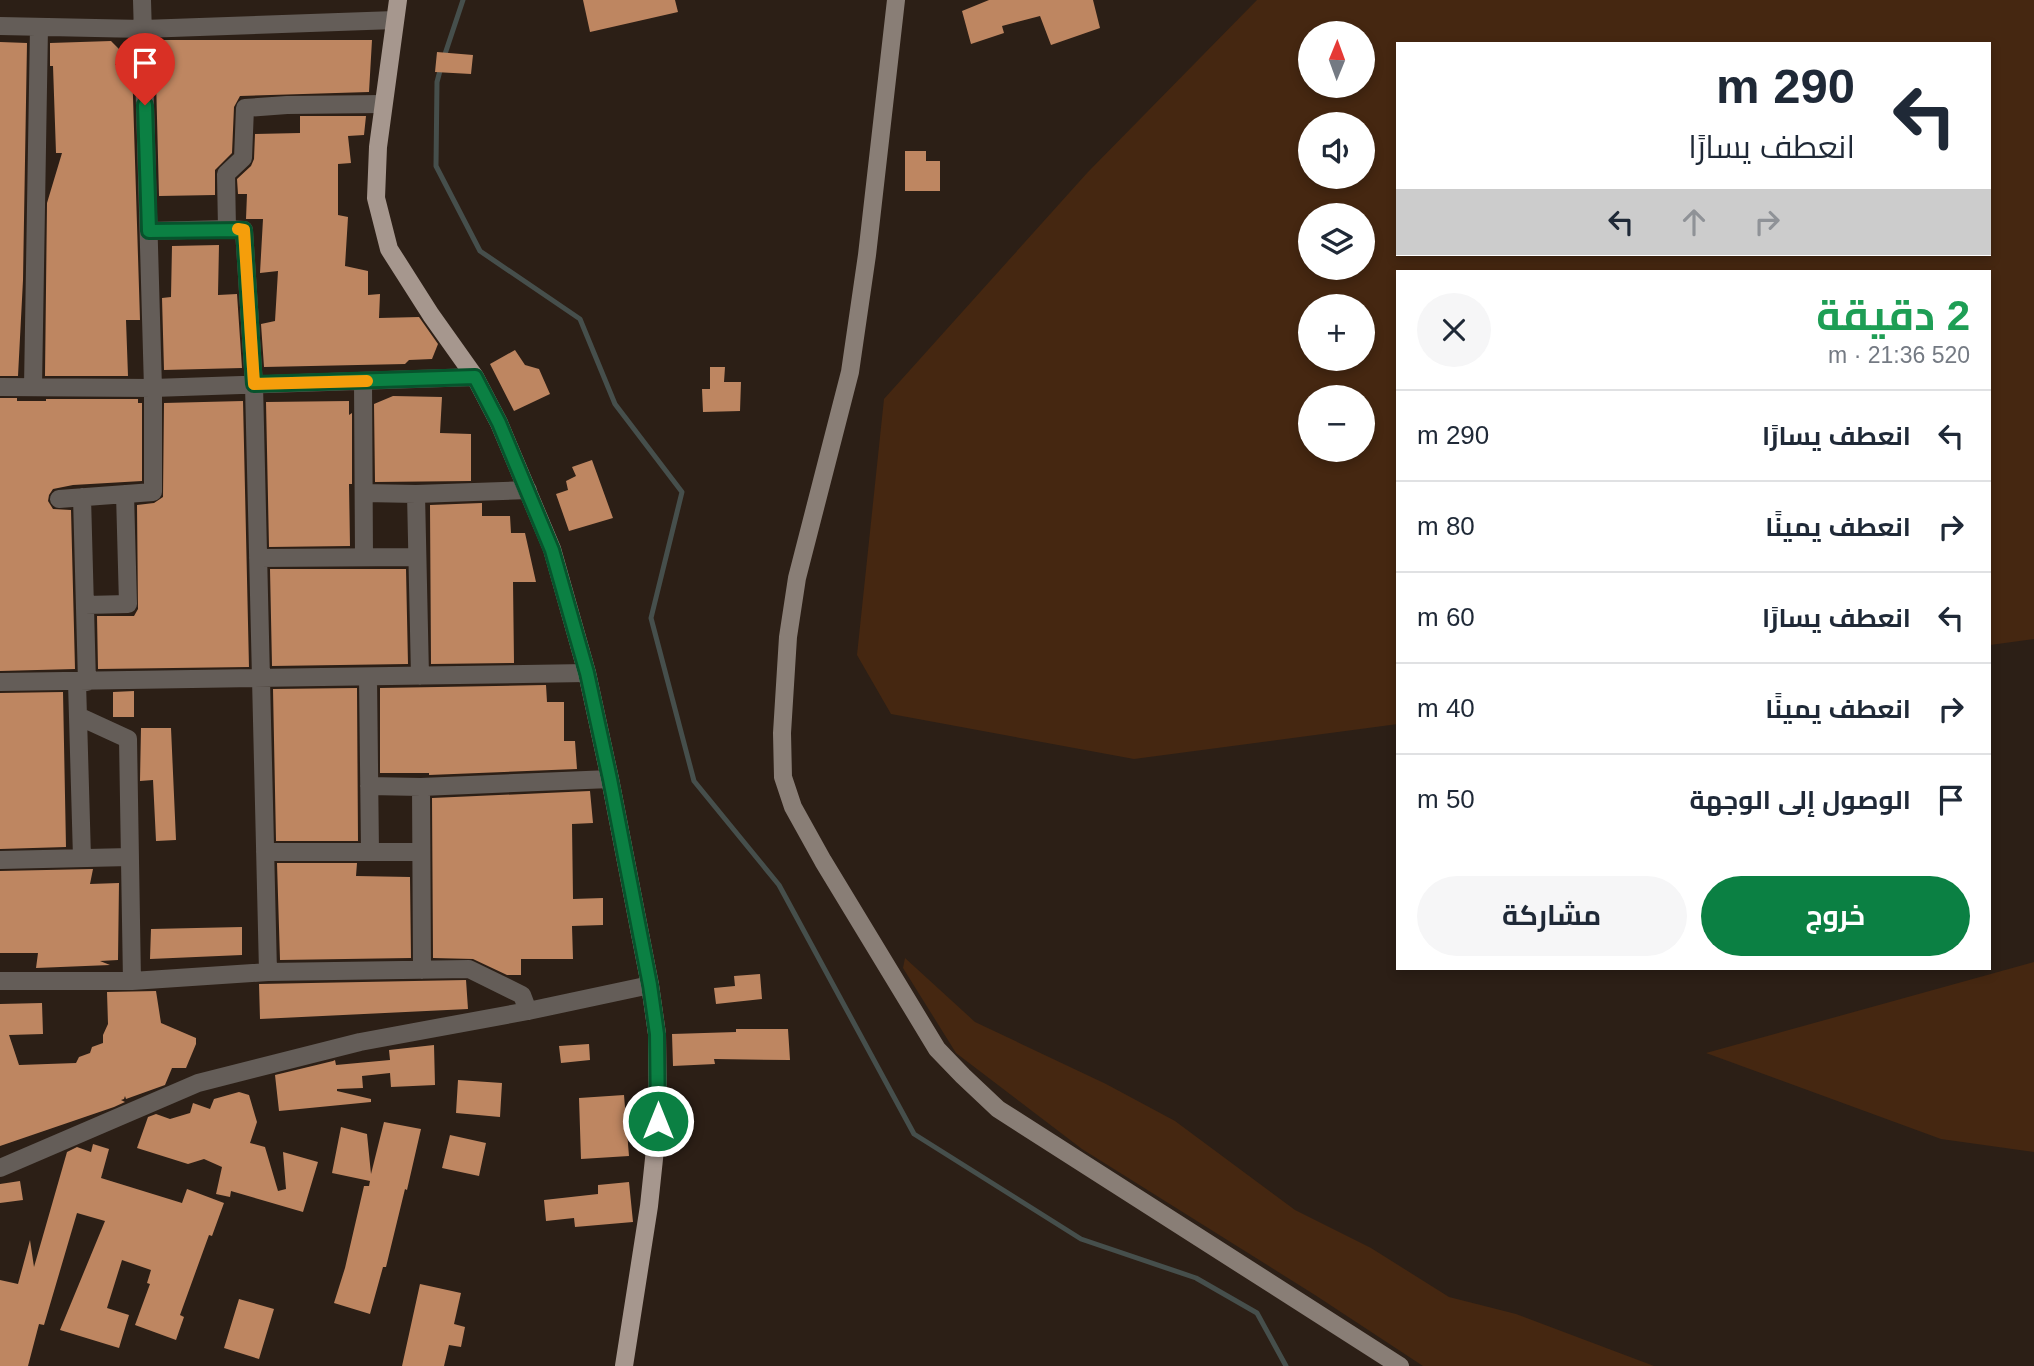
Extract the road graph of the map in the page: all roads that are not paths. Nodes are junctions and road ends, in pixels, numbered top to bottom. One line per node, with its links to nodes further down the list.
1 (142, 0): 7 (street)
2 (398, 0): 4 (main road)
3 (896, 0): 51 (main road)
4 (395, 20): 7 (street); 8 (main road)
5 (0, 26): 6 (street)
6 (39, 27): 7 (street); 15 (street)
7 (143, 29): 10 (street)
8 (383, 104): 9 (street); 11 (main road)
9 (227, 229): 10 (street); 13 (street)
10 (149, 231): 16 (street)
11 (475, 377): 12 (street); 17 (main road)
12 (363, 381): 13 (street); 18 (street)
13 (254, 384): 16 (street); 25 (street)
14 (0, 387): 15 (street)
15 (33, 387): 16 (street)
16 (153, 387): 19 (street)
17 (528, 490): 20 (street); 27 (main road)
18 (365, 493): 20 (street); 23 (street)
19 (125, 494): 21 (street); 26 (street)
20 (416, 494): 24 (street)
21 (82, 497): 22 (street); 26 (street)
22 (59, 499)
23 (364, 557): 24 (street); 25 (street)
24 (416, 557): 28 (street)
25 (258, 558): 30 (street)
26 (85, 605): 32 (street)
27 (587, 673): 28 (street); 34 (main road)
28 (420, 676): 29 (street)
29 (368, 677): 30 (street); 35 (street)
30 (261, 679): 32 (street); 37 (street)
31 (0, 682): 32 (street)
32 (82, 682): 33 (street)
33 (78, 716): 40 (street); 41 (street)
34 (610, 779): 36 (street); 47 (main road)
35 (369, 786): 36 (street); 38 (street)
36 (421, 787): 39 (street)
37 (265, 852): 38 (street); 44 (street)
38 (370, 852): 39 (street)
39 (421, 852): 43 (street)
40 (130, 857): 41 (street); 46 (street)
41 (82, 858): 42 (street)
42 (0, 860)
43 (422, 970): 44 (street); 48 (street)
44 (268, 972): 46 (street)
45 (0, 981): 46 (street)
46 (132, 981)
47 (650, 985): 48 (street); 50 (main road)
48 (528, 1011): 49 (street)
49 (0, 1168)
50 (624, 1366)
51 (1400, 1366)

